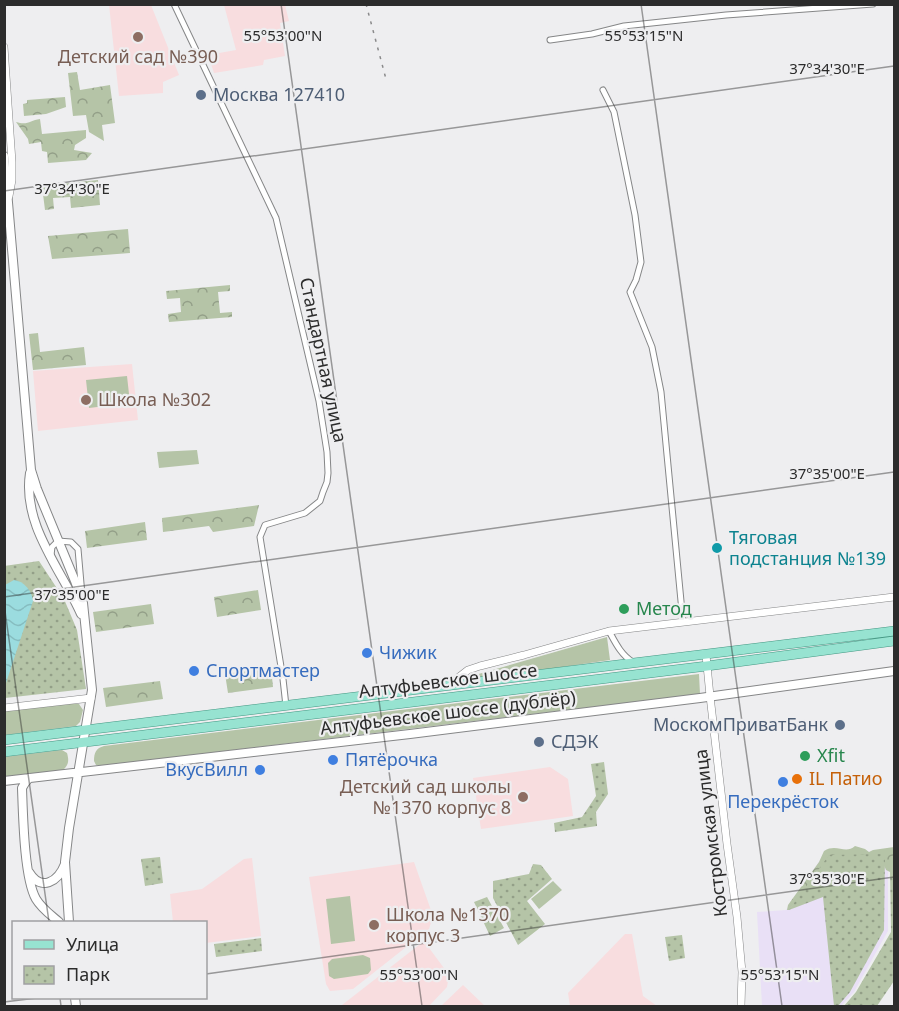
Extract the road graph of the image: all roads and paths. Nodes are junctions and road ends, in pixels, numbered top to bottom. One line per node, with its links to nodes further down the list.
1 (174, 4): 28 (street, Стандартная улица)
2 (873, 4): 3 (street)
3 (550, 40)
4 (4, 47): 8 (street)
5 (603, 90): 16 (street)
6 (4, 156): 8 (main road)
7 (4, 192): 8 (street)
8 (8, 201): 9 (main road)
9 (9, 250): 10 (main road)
10 (31, 470): 11 (main road); 11 (main road)
11 (45, 529): 12 (main road); 13 (main road)
12 (58, 540): 13 (street); 15 (main road); 15 (street)
13 (51, 556): 19 (main road)
14 (894, 597): 16 (street, Алтуфьевское шоссе (дублёр))
15 (83, 603): 19 (main road)
16 (683, 622): 17 (street, Алтуфьевское шоссе (дублёр))
17 (609, 631): 22 (street); 25 (street, Алтуфьевское шоссе (дублёр))
18 (894, 632): 21 (main road, Алтуфьевское шоссе)
19 (86, 635): 27 (main road)
20 (894, 641): 23 (main road, Алтуфьевское шоссе)
21 (706, 655): 22 (main road, Алтуфьевское шоссе); 23 (street, Костромская улица)
22 (637, 663): 25 (main road, Алтуфьевское шоссе)
23 (707, 666): 26 (street, Костромская улица); 32 (main road, Алтуфьевское шоссе)
24 (894, 671): 26 (main road, Алтуфьевское шоссе (дублёр))
25 (450, 686): 28 (main road, Алтуфьевское шоссе)
26 (710, 696): 34 (main road, Алтуфьевское шоссе (дублёр)); 42 (street, Костромская улица)
27 (91, 698): 29 (street); 30 (main road)
28 (286, 706): 30 (main road, Алтуфьевское шоссе)
29 (4, 708)
30 (86, 730): 31 (main road, Алтуфьевское шоссе); 32 (main road)
31 (4, 740)
32 (84, 742): 33 (main road, Алтуфьевское шоссе); 34 (main road)
33 (4, 752)
34 (79, 772): 35 (main road, Алтуфьевское шоссе (дублёр)); 38 (main road)
35 (29, 778): 36 (main road, Алтуфьевское шоссе (дублёр)); 37 (main road)
36 (6, 781): 37 (main road)
37 (22, 799): 39 (main road)
38 (65, 862): 39 (main road); 41 (main road)
39 (28, 872): 40 (main road)
40 (58, 921)
41 (69, 921)
42 (741, 1006)

